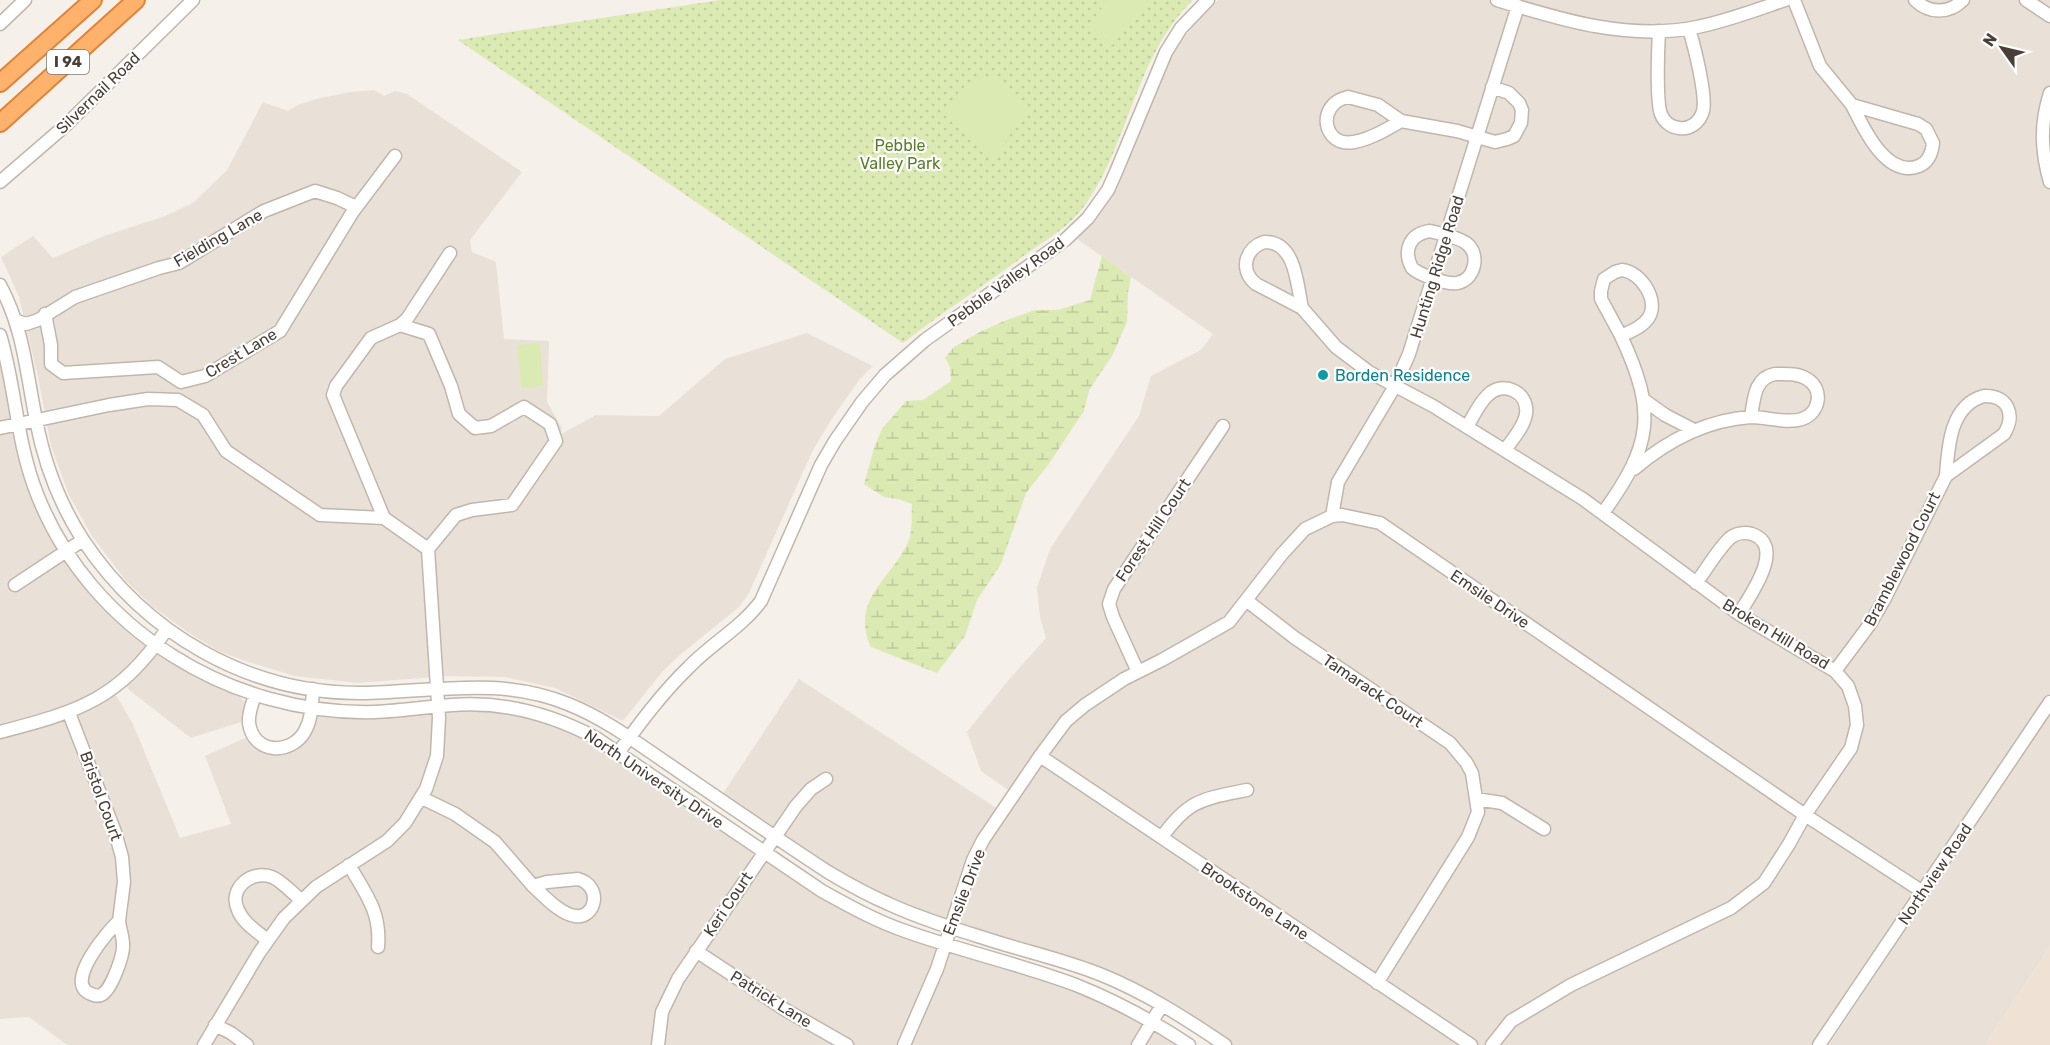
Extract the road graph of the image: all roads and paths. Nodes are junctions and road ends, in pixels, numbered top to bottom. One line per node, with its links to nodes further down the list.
1 (25, 0): 14 (street)
2 (93, 0): 17 (highway, I 94)
3 (136, 0): 22 (highway, I 94)
4 (193, 0): 26 (street, Silvernail Road)
5 (1208, 0): 73 (street, Pebble Valley Road)
6 (1497, 0): 12 (street)
7 (1785, 0): 15 (street)
8 (1794, 0): 20 (street)
9 (1915, 0): 10 (street)
10 (1963, 0)
11 (2026, 0): 13 (street)
12 (1518, 6): 16 (street); 18 (street, Hunting Ridge Road)
13 (2050, 16)
14 (0, 24)
15 (1689, 29): 16 (street); 16 (street)
16 (1659, 31)
17 (0, 83)
18 (1492, 87): 23 (street, Hunting Ridge Road); 23 (street)
19 (2050, 93): 25 (street)
20 (1852, 105): 20 (street)
21 (1401, 121): 21 (street); 23 (street)
22 (0, 123)
23 (1477, 137): 28 (street, Hunting Ridge Road)
24 (395, 156): 27 (street, Crest Lane)
25 (2050, 182)
26 (0, 183)
27 (356, 207): 33 (street, Fielding Lane); 33 (street, Crest Lane)
28 (1447, 235): 30 (street, Hunting Ridge Road); 30 (street); 30 (street)
29 (450, 253): 35 (street)
30 (1434, 278): 39 (street, Hunting Ridge Road)
31 (0, 285): 34 (street, North University Drive)
32 (1302, 308): 32 (street); 39 (street, Broken Hill Road)
33 (45, 314): 34 (street, Fielding Lane)
34 (17, 321): 36 (street, Fielding Lane); 42 (street, North University Drive)
35 (400, 326): 53 (street); 55 (street)
36 (0, 328)
37 (0, 335): 43 (street, North University Drive)
38 (1621, 336): 38 (street); 40 (street)
39 (1395, 386): 45 (street, Broken Hill Road); 52 (street, Hunting Ridge Road)
40 (1644, 400): 47 (street); 49 (street)
41 (1751, 417): 41 (street); 47 (street)
42 (35, 420): 43 (street); 53 (street); 54 (street, North University Drive)
43 (17, 424): 46 (street); 56 (street, North University Drive)
44 (1222, 426): 64 (street, Forest Hill Court)
45 (1467, 427): 48 (street, Broken Hill Road); 48 (street)
46 (0, 428)
47 (1694, 430): 49 (street)
48 (1505, 450): 51 (street, Broken Hill Road)
49 (1631, 471): 51 (street)
50 (1946, 476): 50 (street, Bramblewood Court); 63 (street, Bramblewood Court)
51 (1603, 513): 57 (street, Broken Hill Road)
52 (1332, 516): 59 (street); 80 (street, Emsile Drive)
53 (384, 518): 55 (street)
54 (83, 540): 56 (street); 61 (street, North University Drive)
55 (428, 549): 65 (street)
56 (68, 551): 58 (street); 62 (street, North University Drive)
57 (1696, 583): 60 (street, Broken Hill Road); 60 (street)
58 (15, 585)
59 (1246, 600): 64 (street); 79 (street, Tamarack Court)
60 (1738, 614): 63 (street, Broken Hill Road)
61 (167, 629): 62 (street); 66 (street, North University Drive)
62 (156, 645): 67 (street, North University Drive); 71 (street)
63 (1835, 671): 80 (street, Broken Hill Road)
64 (1138, 672): 75 (street, Emslie Drive)
65 (438, 687): 66 (street, North University Drive); 69 (street); 73 (street, North University Drive)
66 (313, 689): 70 (street)
67 (255, 695): 70 (street, North University Drive); 70 (street)
68 (2050, 702): 87 (street, Northview Road)
69 (438, 706): 70 (street, North University Drive); 74 (street, North University Drive); 78 (street)
70 (312, 708)
71 (69, 713): 72 (street); 89 (street, Bristol Court)
72 (0, 732)
73 (629, 738): 74 (street, Pebble Valley Road); 82 (street, North University Drive)
74 (618, 753): 84 (street, North University Drive)
75 (1040, 756): 83 (street, Brookstone Lane); 90 (street, Emslie Drive)
76 (826, 778): 82 (street, Keri Court)
77 (1247, 790): 83 (street)
78 (422, 798): 85 (street); 86 (street)
79 (1476, 799): 81 (street); 95 (street, Tamarack Court)
80 (1805, 815): 87 (street, Emsile Drive); 108 (street, Broken Hill Road)
81 (1544, 829)
82 (774, 836): 84 (street, Keri Court); 90 (street, North University Drive)
83 (1162, 837): 95 (street, Brookstone Lane)
84 (764, 852): 92 (street, North University Drive); 94 (street, Keri Court)
85 (349, 865): 88 (street); 93 (street)
86 (533, 886): 86 (street)
87 (1923, 892): 109 (street, Northview Road)
88 (301, 900): 91 (street); 91 (street)
89 (119, 921): 89 (street)
90 (950, 926): 92 (street, Emslie Drive); 96 (street, North University Drive)
91 (267, 940): 98 (street)
92 (944, 943): 97 (street, North University Drive); 104 (street, Emslie Drive)
93 (378, 947)
94 (696, 951): 102 (street, Keri Court); 103 (street, Patrick Lane)
95 (1377, 983): 107 (street, Brookstone Lane)
96 (1162, 1005): 97 (street); 99 (street, North University Drive)
97 (1152, 1022): 105 (street); 106 (street, North University Drive)
98 (215, 1025): 100 (street); 101 (street)
99 (1222, 1044)
100 (204, 1045)
101 (247, 1045)
102 (658, 1045)
103 (848, 1045)
104 (904, 1045)
105 (1138, 1045)
106 (1189, 1045)
107 (1470, 1045)
108 (1491, 1045)
109 (1819, 1045)

